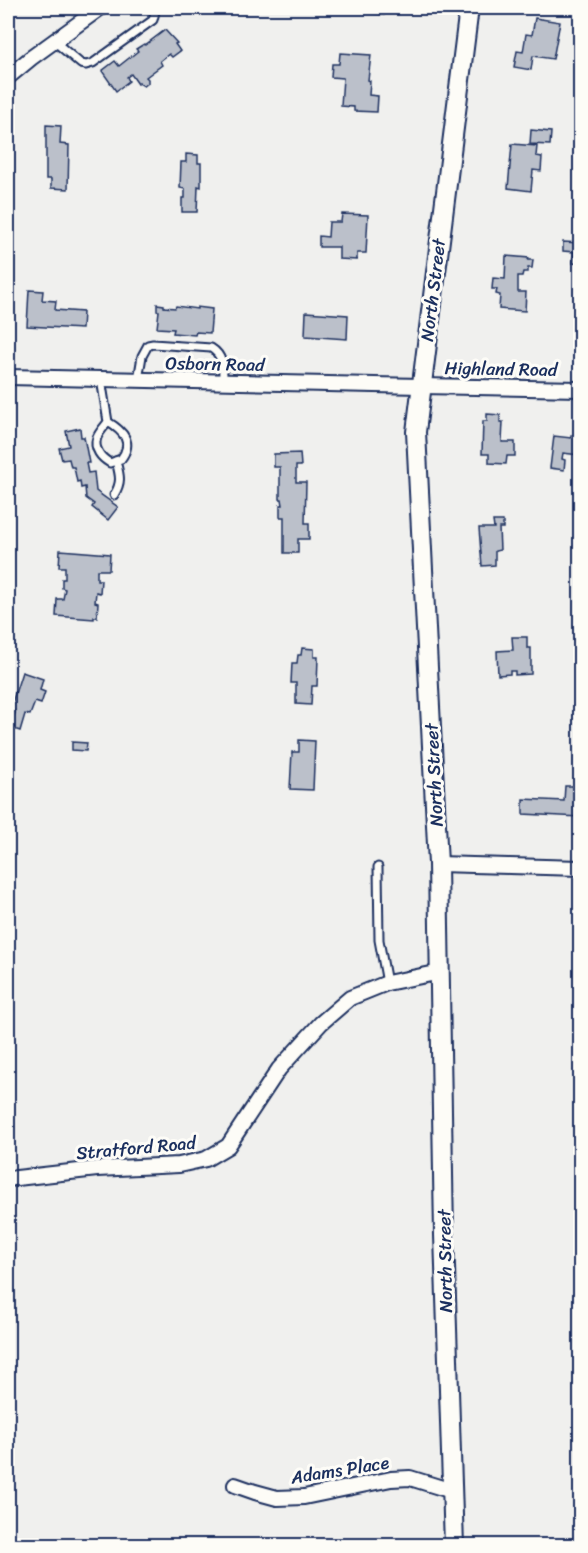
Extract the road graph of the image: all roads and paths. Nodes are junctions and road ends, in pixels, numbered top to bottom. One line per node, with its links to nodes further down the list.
1 (100, 8): 4 (street)
2 (156, 8): 4 (lane)
3 (469, 8): 10 (main road, North Street)
4 (54, 41): 5 (street)
5 (8, 77)
6 (8, 377): 7 (street, Osborn Road)
7 (101, 379): 8 (street, Osborn Road); 12 (lane)
8 (138, 380): 9 (street, Osborn Road); 9 (lane)
9 (224, 382): 10 (street, Osborn Road)
10 (421, 386): 11 (street, Highland Road); 15 (main road, North Street)
11 (580, 389)
12 (108, 422): 13 (lane); 13 (lane)
13 (116, 462): 14 (lane)
14 (114, 495)
15 (438, 864): 17 (street); 18 (main road, North Street)
16 (378, 867): 19 (lane)
17 (580, 868)
18 (441, 972): 19 (street, Stratford Road); 22 (main road, North Street)
19 (387, 982): 20 (street, Stratford Road)
20 (8, 1179)
21 (235, 1485): 22 (street, Adams Place)
22 (452, 1491): 23 (main road, North Street)
23 (454, 1545)

